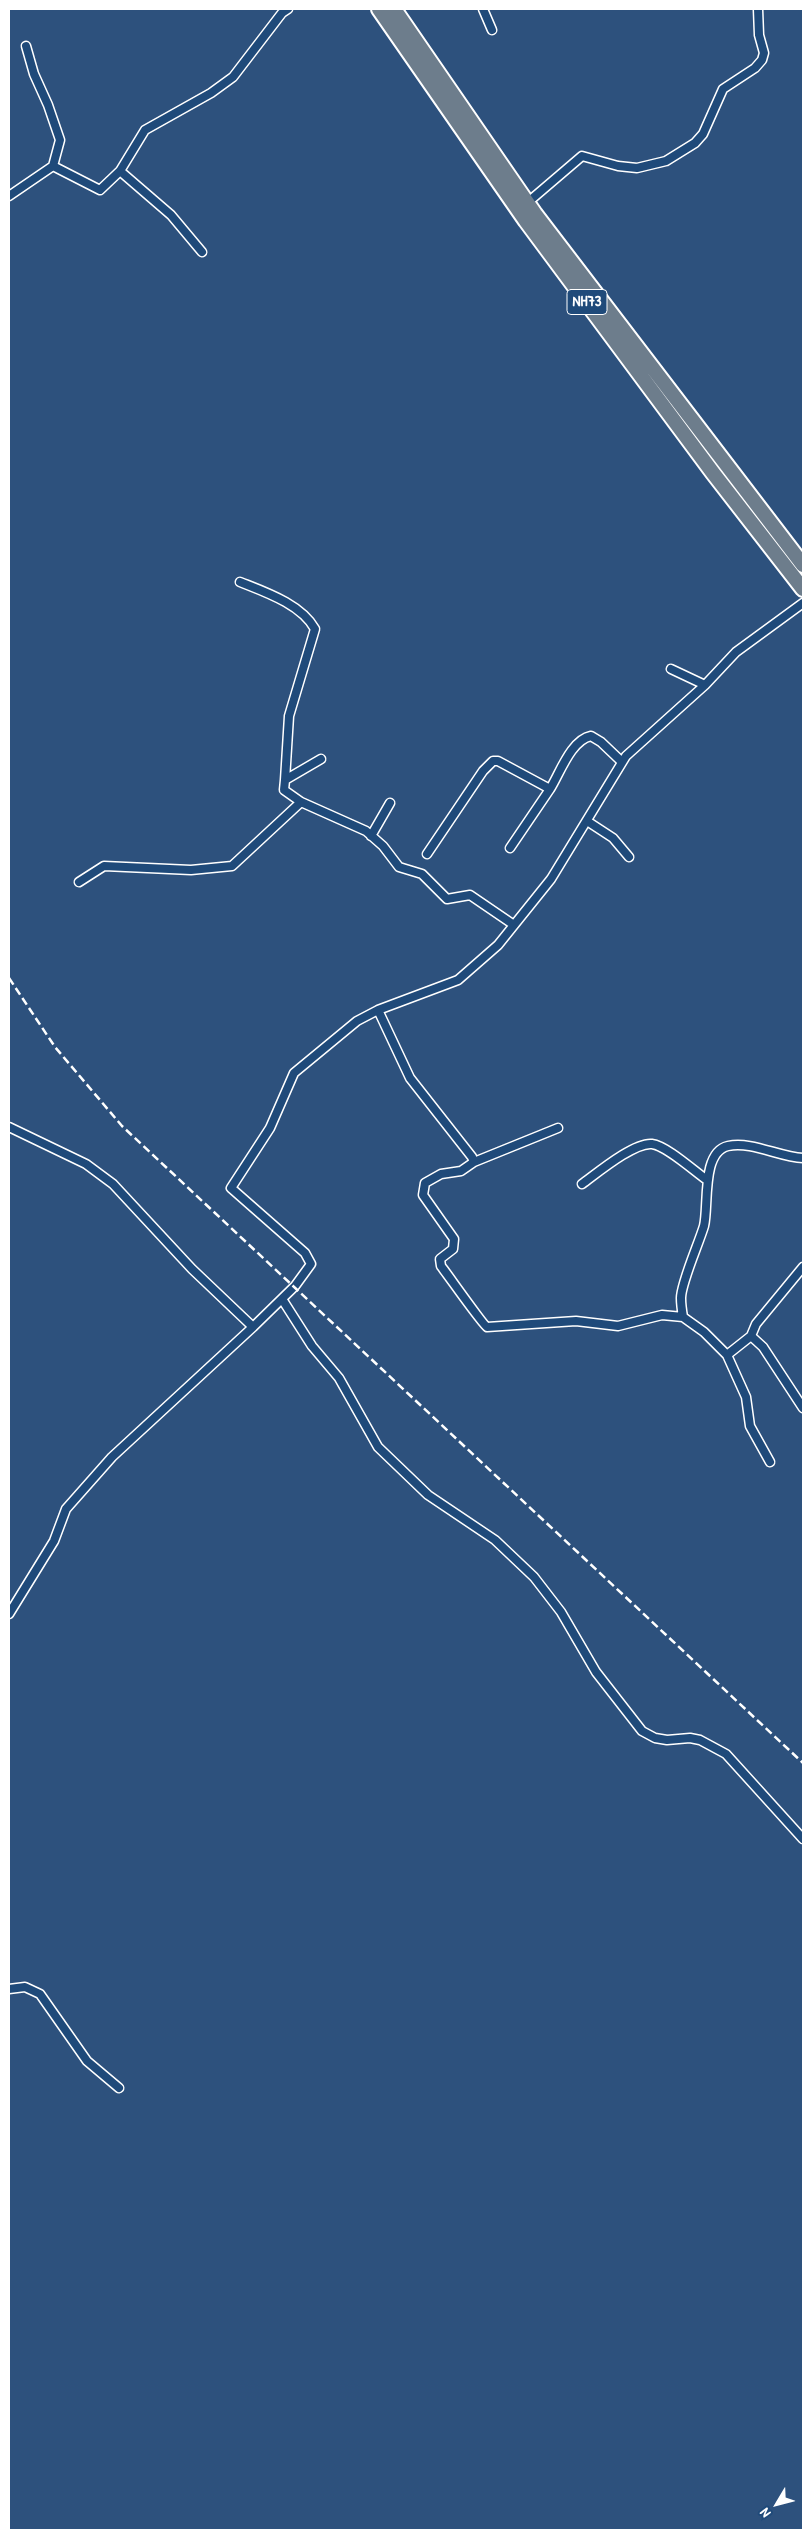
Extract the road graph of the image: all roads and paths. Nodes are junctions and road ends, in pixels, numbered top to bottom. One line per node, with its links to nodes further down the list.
1 (288, 9): 9 (street)
2 (379, 9): 15 (highway, NH73)
3 (394, 9): 11 (highway, NH73)
4 (483, 9): 6 (street)
5 (758, 9): 11 (street)
6 (492, 30)
7 (26, 46): 8 (street)
8 (53, 166): 9 (street); 10 (street)
9 (120, 171): 12 (street)
10 (9, 196)
11 (527, 203): 13 (highway, NH73)
12 (202, 252)
13 (803, 565)
14 (240, 582): 21 (street)
15 (803, 589)
16 (803, 603): 18 (street)
17 (671, 669): 18 (street)
18 (705, 685): 20 (street)
19 (321, 759): 21 (street)
20 (622, 762): 22 (street); 25 (street)
21 (285, 780): 23 (street)
22 (550, 789): 27 (street); 28 (street)
23 (301, 802): 26 (street); 30 (street)
24 (390, 804): 26 (street)
25 (587, 820): 29 (street); 31 (street)
26 (371, 836): 31 (street)
27 (510, 848)
28 (427, 854)
29 (629, 857)
30 (79, 882)
31 (514, 926): 32 (street)
32 (378, 1010): 36 (street); 40 (street)
33 (9, 1127): 42 (street)
34 (558, 1128): 36 (street)
35 (803, 1158): 37 (street)
36 (474, 1162): 41 (street)
37 (707, 1180): 38 (street); 41 (street)
38 (582, 1184)
39 (803, 1267): 43 (street)
40 (282, 1299): 42 (street); 48 (street)
41 (683, 1317): 44 (street)
42 (252, 1327): 47 (street)
43 (751, 1336): 44 (street); 45 (street)
44 (727, 1355): 46 (street)
45 (803, 1408)
46 (770, 1462)
47 (9, 1614)
48 (803, 1839)
49 (9, 1989): 50 (street)
50 (119, 2088)

